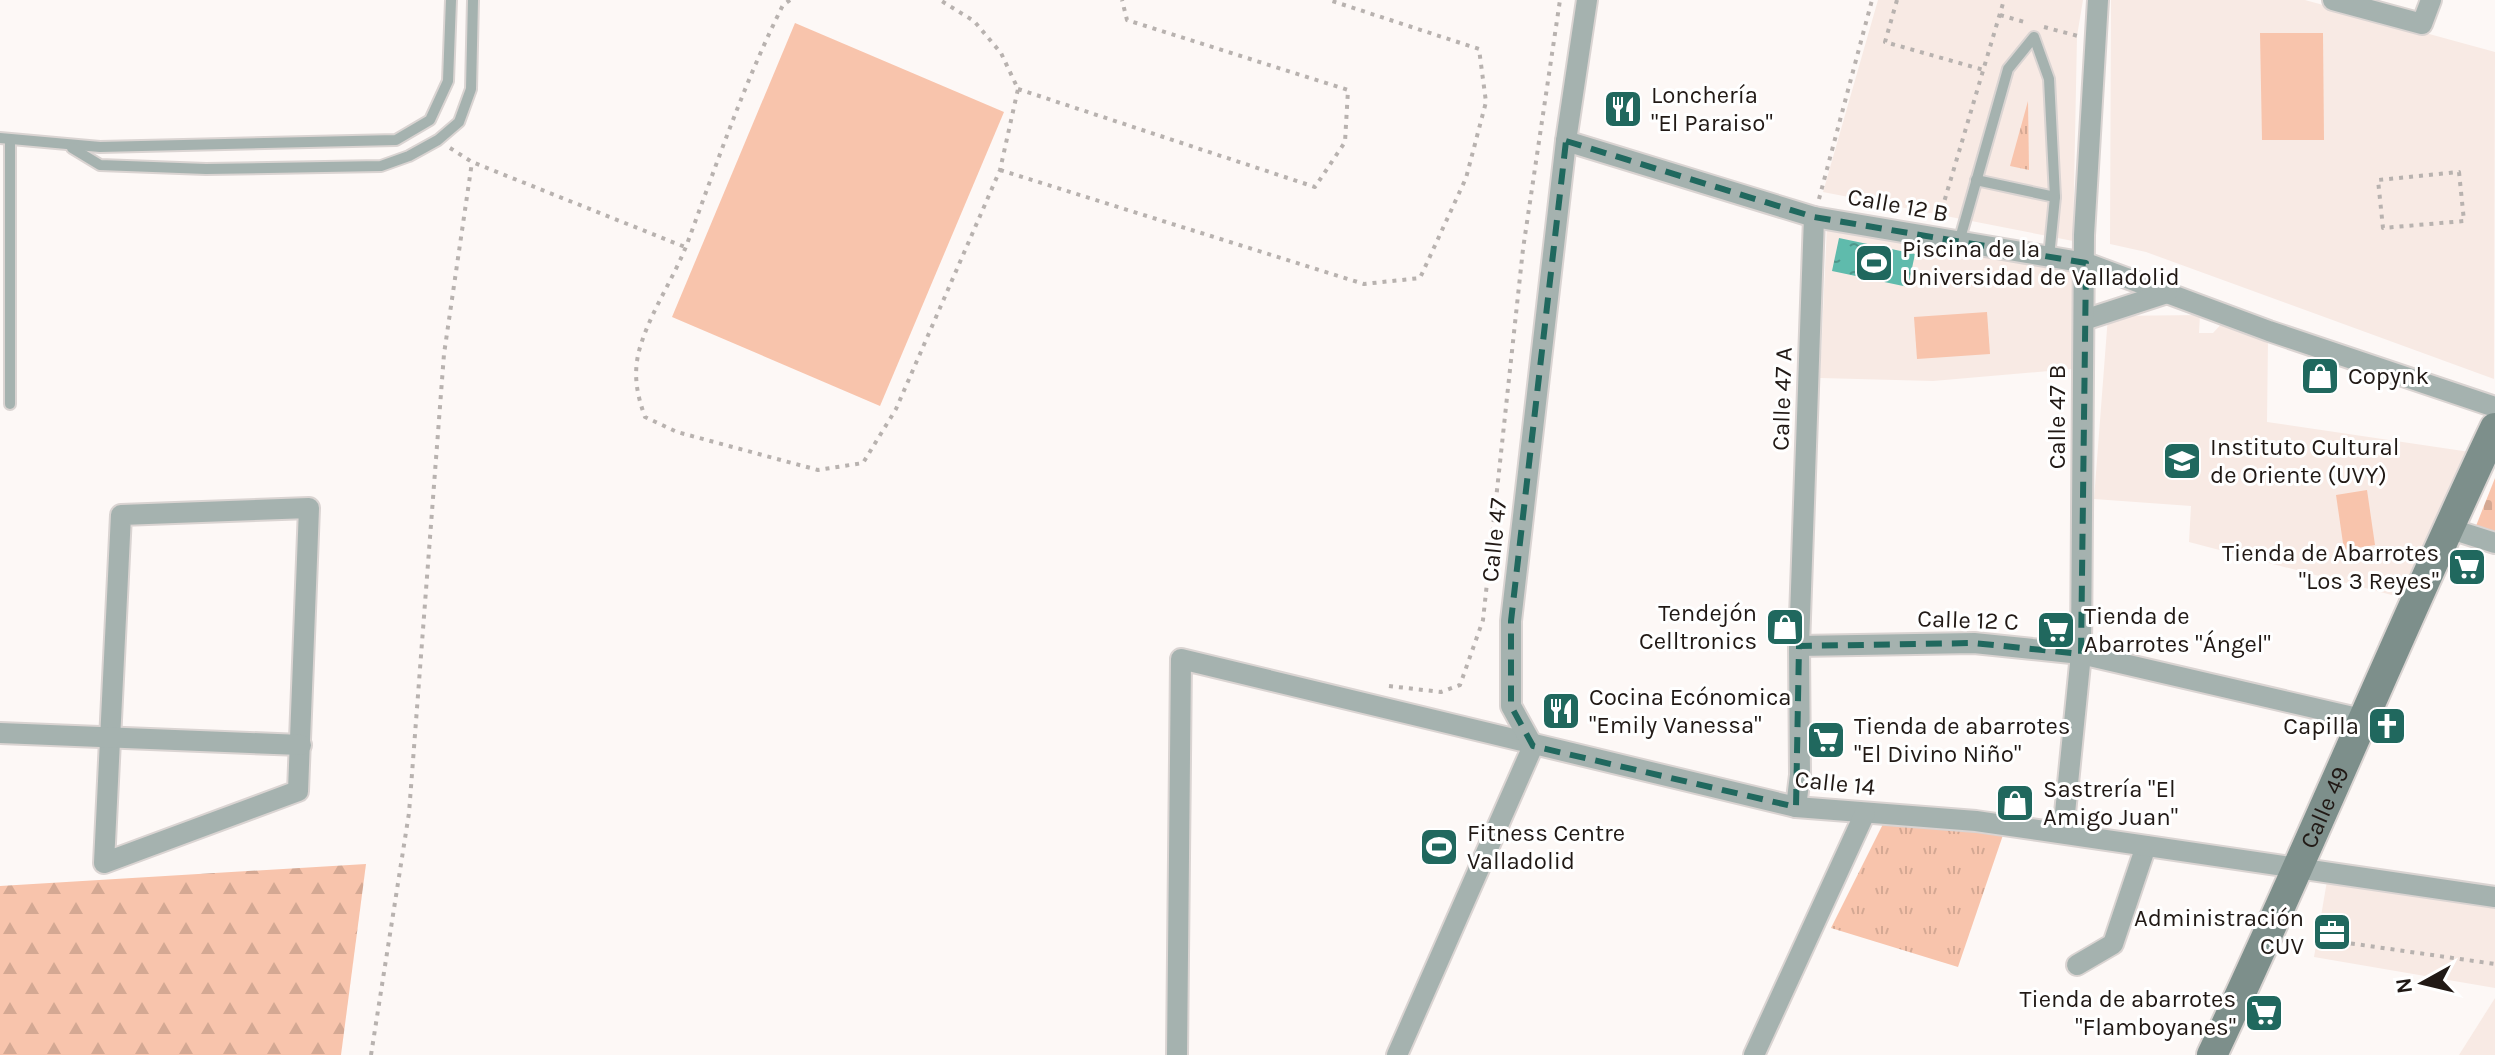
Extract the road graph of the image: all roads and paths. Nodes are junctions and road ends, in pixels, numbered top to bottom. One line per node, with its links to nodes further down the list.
1 (451, 0): 20 (lane)
2 (473, 0): 18 (lane)
3 (790, 0): 29 (path)
4 (940, 0): 16 (path)
5 (1122, 0): 16 (path)
6 (1329, 0): 22 (path)
7 (1560, 0): 42 (path)
8 (1587, 0): 19 (street, Calle 47)
9 (1872, 0): 25 (path)
10 (1897, 0): 15 (path)
11 (2004, 0): 15 (path)
12 (2098, 0): 31 (street, Calle 47 B)
13 (2333, 0): 14 (street)
14 (2431, 0)
15 (1984, 70): 27 (path)
16 (1018, 89): 22 (path)
17 (5, 139): 20 (lane); 32 (lane)
18 (438, 140): 20 (lane); 21 (path)
19 (1566, 141): 25 (street, Calle 12 B); 43 (street, Calle 47)
20 (70, 147)
21 (472, 162): 29 (path); 59 (path)
22 (1000, 170): 29 (path)
23 (1976, 180): 24 (lane); 24 (lane); 28 (lane)
24 (2055, 197): 30 (lane)
25 (1814, 217): 27 (street, Calle 12 B); 40 (street, Calle 47 A)
26 (2464, 221): 26 (path)
27 (1933, 237): 28 (street, Calle 12 B)
28 (1959, 242): 30 (street, Calle 12 B)
29 (686, 247)
30 (2049, 257): 31 (street, Calle 12 B)
31 (2086, 263): 33 (street, Calle 12 B); 34 (street, Calle 47 B)
32 (5, 277): 35 (lane)
33 (2167, 293): 34 (street); 36 (street, Calle 12 B)
34 (2084, 320): 41 (street, Calle 47 B)
35 (10, 404)
36 (2495, 407)
37 (2495, 428): 38 (street, Calle 49)
38 (2448, 528): 39 (street); 44 (street, Calle 49)
39 (2495, 543)
40 (1799, 646): 41 (street, Calle 12 C); 50 (street, Calle 47 A)
41 (2081, 654): 44 (street, Calle 12 C); 52 (street, Calle 47 B)
42 (1379, 685)
43 (1511, 706): 47 (street); 49 (street, Calle 47)
44 (2366, 720): 54 (street, Calle 49)
45 (0, 733): 46 (street)
46 (109, 738): 48 (street); 48 (street); 48 (street)
47 (1510, 740): 49 (street, Calle 14); 60 (street, Calle 14)
48 (301, 745)
49 (1533, 746): 50 (street, Calle 14); 61 (street)
50 (1796, 807): 51 (street, Calle 14)
51 (1865, 813): 52 (street, Calle 14); 62 (street)
52 (2063, 833): 53 (street, Calle 14)
53 (2146, 846): 54 (street, Calle 14); 58 (street)
54 (2300, 869): 55 (street, Calle 14); 63 (street, Calle 49)
55 (2495, 897)
56 (2341, 942): 57 (path)
57 (2495, 964)
58 (2077, 965)
59 (371, 1055)
60 (1177, 1055)
61 (1397, 1055)
62 (1754, 1055)
63 (2212, 1055)

